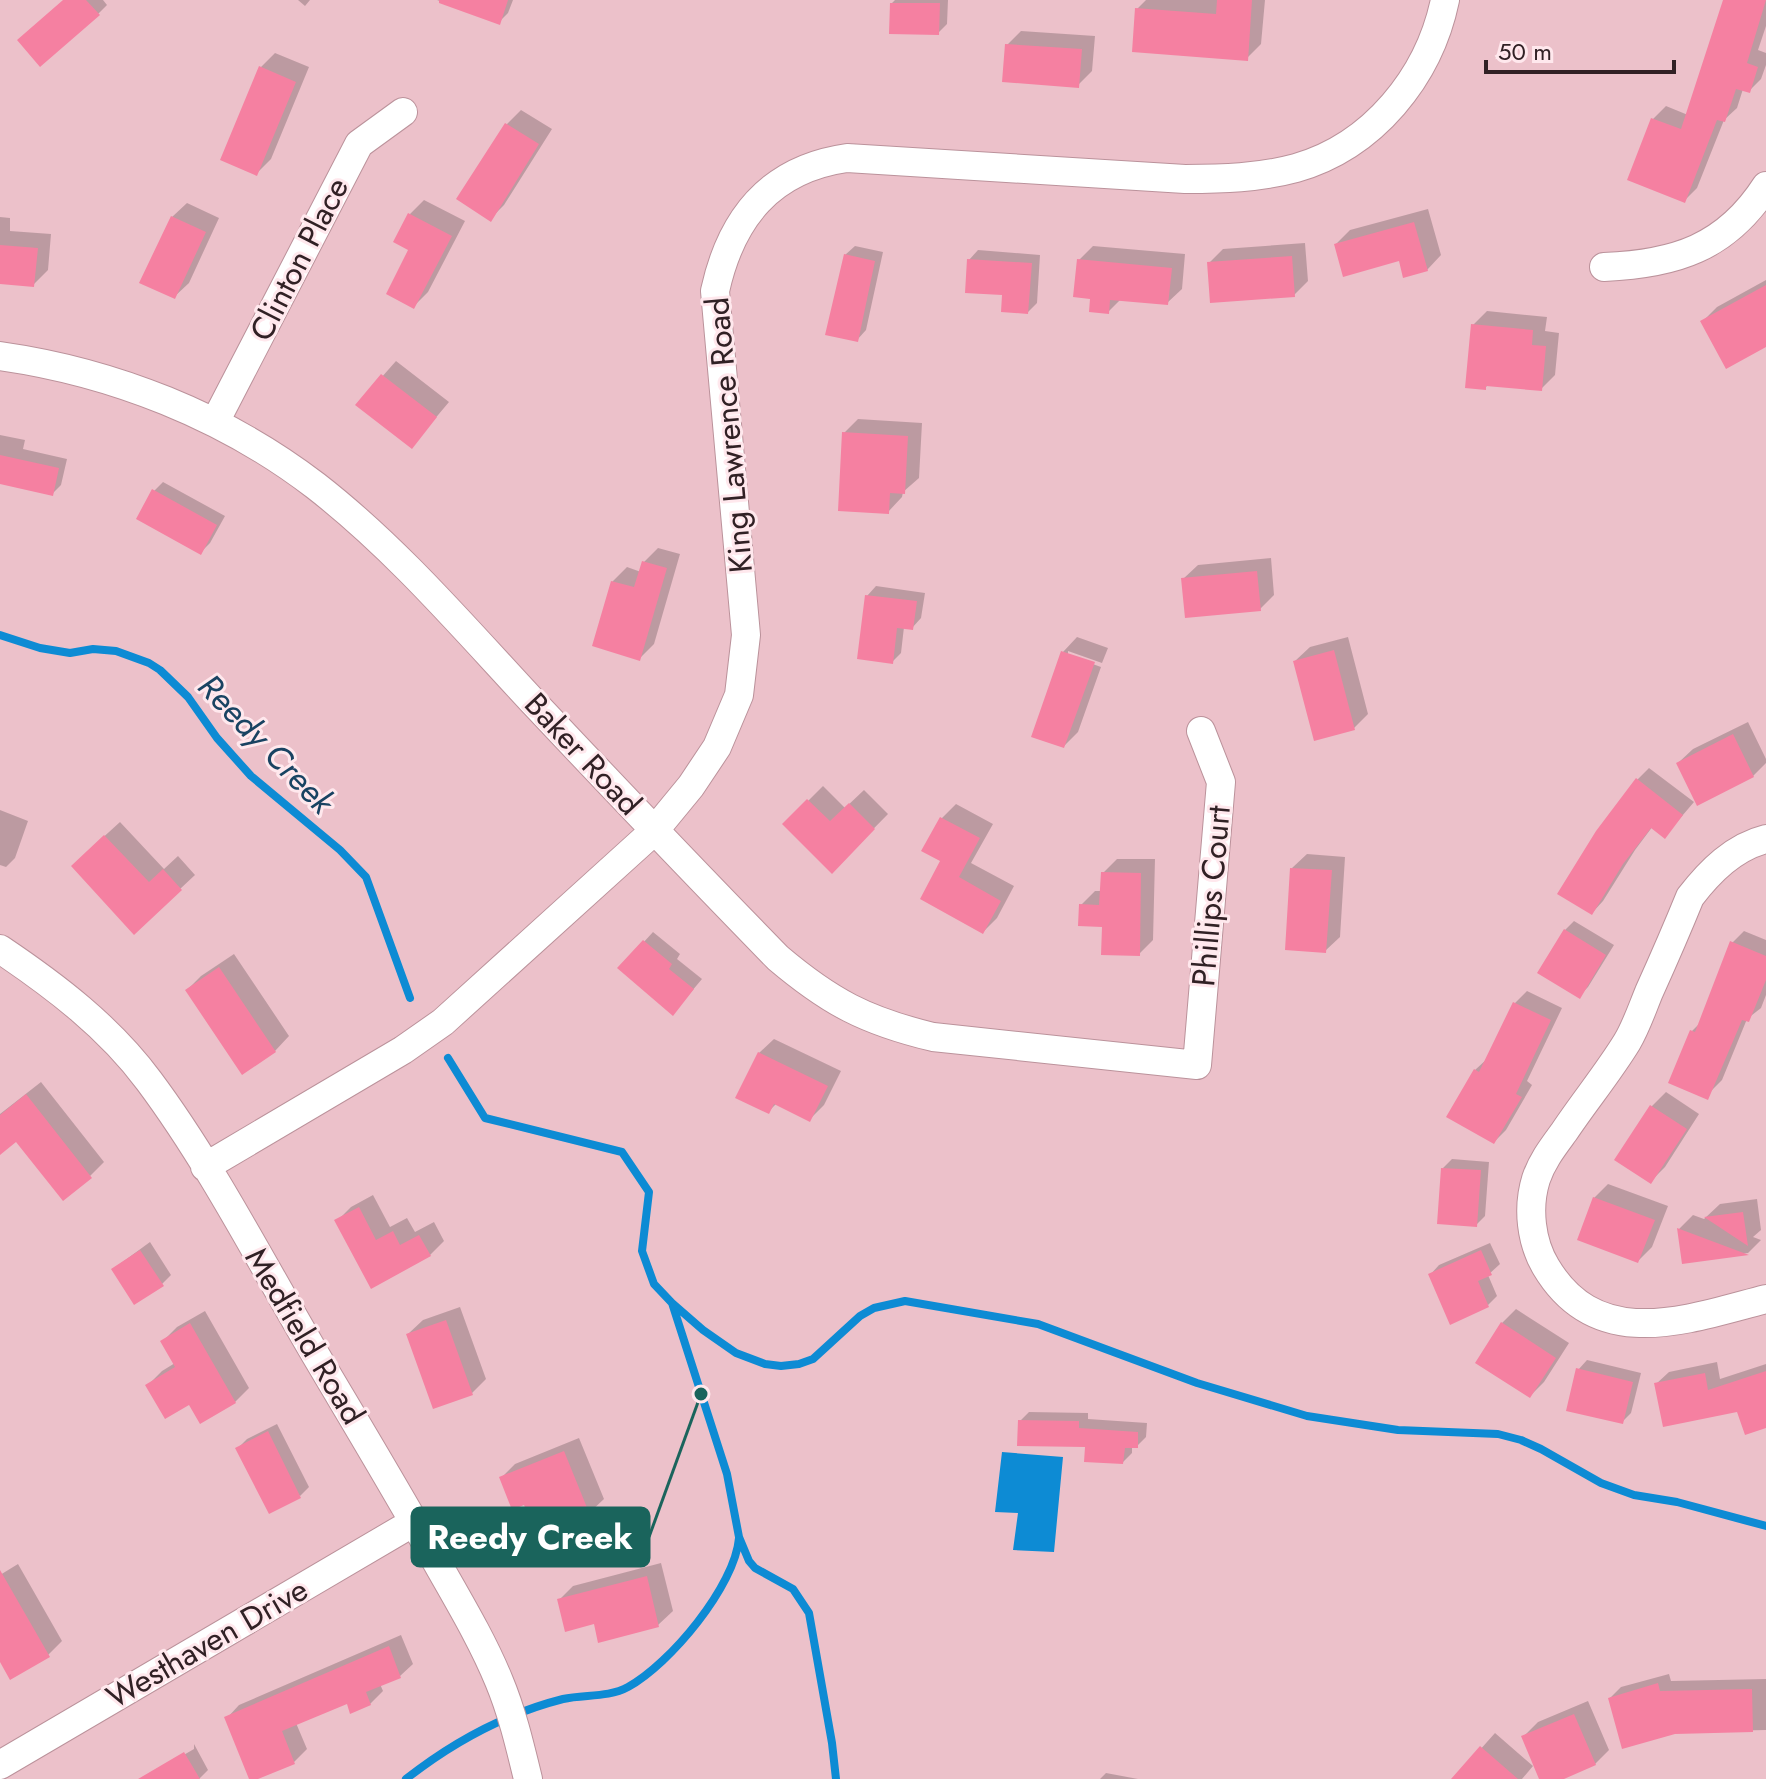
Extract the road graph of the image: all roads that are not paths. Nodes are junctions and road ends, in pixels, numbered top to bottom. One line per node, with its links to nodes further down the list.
1 (1445, 0): 8 (street, King Lawrence Road)
2 (403, 112): 6 (street, Clinton Place)
3 (1766, 186): 4 (street)
4 (1604, 267)
5 (0, 356): 6 (street, Baker Road)
6 (215, 422): 8 (street, Baker Road)
7 (1201, 731): 11 (street, Phillips Court)
8 (654, 831): 11 (street, Baker Road); 12 (street, King Lawrence Road)
9 (1766, 839): 13 (street)
10 (0, 949): 12 (street, Medfield Road)
11 (1197, 1065)
12 (205, 1167): 14 (street, Medfield Road)
13 (1766, 1299)
14 (414, 1522): 15 (street, Westhaven Drive); 16 (street, Medfield Road)
15 (0, 1765)
16 (528, 1779)

